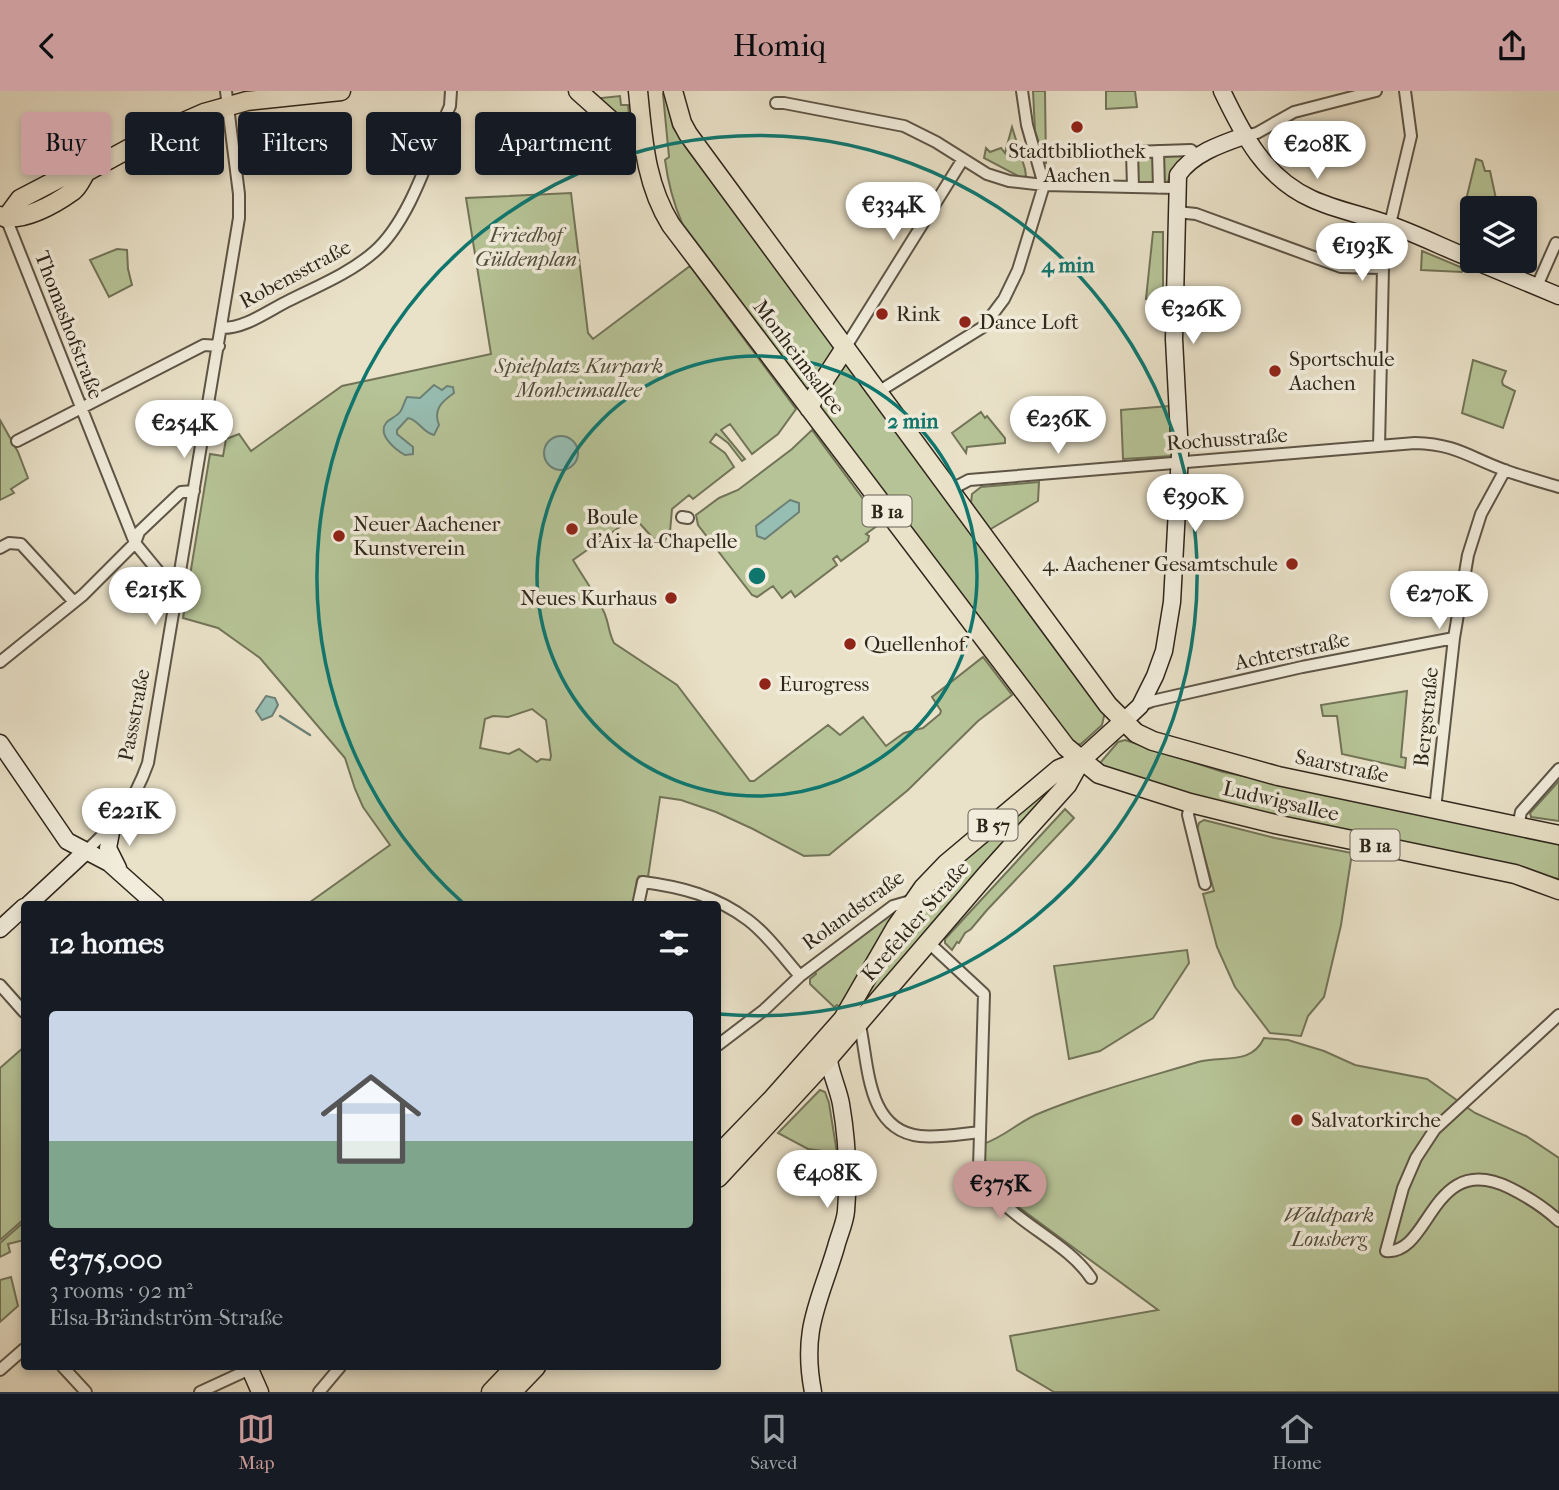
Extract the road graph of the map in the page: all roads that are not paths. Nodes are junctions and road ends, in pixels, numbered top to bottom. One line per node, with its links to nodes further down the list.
1 (328, 91): 2 (main road); 13 (main road)
2 (341, 91)
3 (451, 91): 32 (street, Robensstraße)
4 (578, 91): 15 (main road)
5 (638, 91): 15 (main road, Monheimsallee / B 1a)
6 (673, 91): 34 (main road, Monheimsallee / B 1a)
7 (777, 91): 18 (street)
8 (1022, 91): 19 (street)
9 (1222, 91): 14 (street)
10 (1376, 91): 12 (street)
11 (1405, 91): 25 (street)
12 (1338, 95): 14 (street)
13 (228, 98): 24 (main road); 32 (street, Passstraße)
14 (1244, 136): 17 (street); 25 (street)
15 (643, 150): 37 (main road, Monheimsallee / B 1a)
16 (1158, 151): 17 (street); 20 (street); 21 (street)
17 (1199, 157): 22 (street)
18 (963, 159): 19 (street); 34 (street)
19 (1044, 185): 20 (street); 35 (street)
20 (1133, 187): 21 (street)
21 (1159, 188): 22 (street)
22 (1177, 188): 23 (street)
23 (1177, 212): 28 (street); 40 (street)
24 (1, 215): 36 (street, Thomashofstraße)
25 (1390, 224): 27 (street); 28 (street)
26 (1556, 243): 30 (street)
27 (1460, 254)
28 (1383, 268): 39 (street)
29 (1506, 273): 30 (street)
30 (1537, 286): 31 (street)
31 (1559, 296)
32 (221, 328): 33 (street, Passstraße)
33 (219, 346): 36 (street); 44 (street, Passstraße)
34 (845, 348): 35 (main road, Monheimsallee / B 1a); 37 (main road)
35 (878, 393): 43 (main road, Monheimsallee / B 1a)
36 (81, 408): 38 (street); 45 (street, Thomashofstraße)
37 (809, 408): 54 (main road, Monheimsallee / B 1a)
38 (17, 441)
39 (1379, 446): 40 (street, Rochusstraße); 41 (street, Rochusstraße)
40 (1179, 463): 43 (street, Rochusstraße); 51 (street)
41 (1505, 470): 42 (street, Rochusstraße); 49 (street, Bergstraße)
42 (1559, 487)
43 (950, 490): 52 (main road, Monheimsallee / B 1a)
44 (194, 491): 45 (street); 47 (street, Passstraße)
45 (135, 543): 47 (street, Thomashofstraße); 48 (street)
46 (0, 548): 48 (street)
47 (179, 586): 59 (street, Passstraße)
48 (74, 602): 50 (street)
49 (1454, 638): 51 (street, Achterstraße); 57 (street, Bergstraße)
50 (0, 662)
51 (1140, 706): 52 (street)
52 (1123, 722): 54 (main road, Krefelder Straße / B 57); 57 (main road, Saarstraße / B 1a)
53 (0, 743): 61 (street)
54 (1081, 760): 56 (main road, Ludwigsallee / B 1a); 65 (main road, Rolandstraße / B 57); 73 (main road, Krefelder Straße / B 57)
55 (1559, 769): 58 (street)
56 (1190, 803): 63 (street); 64 (main road, Ludwigsallee / B 1a)
57 (1435, 809): 58 (main road, Saarstraße / B 1a)
58 (1518, 826): 60 (main road, Saarstraße / B 1a)
59 (112, 827): 61 (street, Passstraße); 62 (street)
60 (1559, 835)
61 (86, 851): 62 (street); 66 (street)
62 (121, 873): 67 (street)
63 (1205, 884)
64 (1559, 890)
65 (914, 900): 74 (street, Rolandstraße); 79 (main road, Krefelder Straße / B 57)
66 (31, 901)
67 (152, 901)
68 (639, 901): 69 (street)
69 (717, 901)
70 (721, 904): 74 (street)
71 (21, 910): 72 (street)
72 (0, 929)
73 (928, 942): 78 (main road, Krefelder Straße / B 57); 82 (street)
74 (800, 976): 80 (street, Rolandstraße)
75 (0, 985): 76 (street)
76 (21, 1009)
77 (1559, 1015): 85 (street)
78 (859, 1021): 81 (main road, Krefelder Straße / B 57); 82 (street)
79 (832, 1032): 81 (street, Krefelder Straße); 83 (main road, Krefelder Straße / B 57)
80 (721, 1043)
81 (827, 1060): 84 (main road, Krefelder Straße / B 57); 101 (street)
82 (979, 1132): 86 (street)
83 (721, 1152)
84 (721, 1175)
85 (1559, 1221)
86 (1091, 1278)
87 (21, 1352): 88 (street)
88 (0, 1370)
89 (66, 1370): 95 (street)
90 (246, 1370): 96 (street)
91 (251, 1370): 97 (street)
92 (338, 1370): 98 (street)
93 (512, 1370): 99 (main road)
94 (533, 1370): 100 (main road)
95 (86, 1392)
96 (200, 1392)
97 (260, 1392)
98 (318, 1392)
99 (491, 1392)
100 (512, 1392)
101 (813, 1392)

